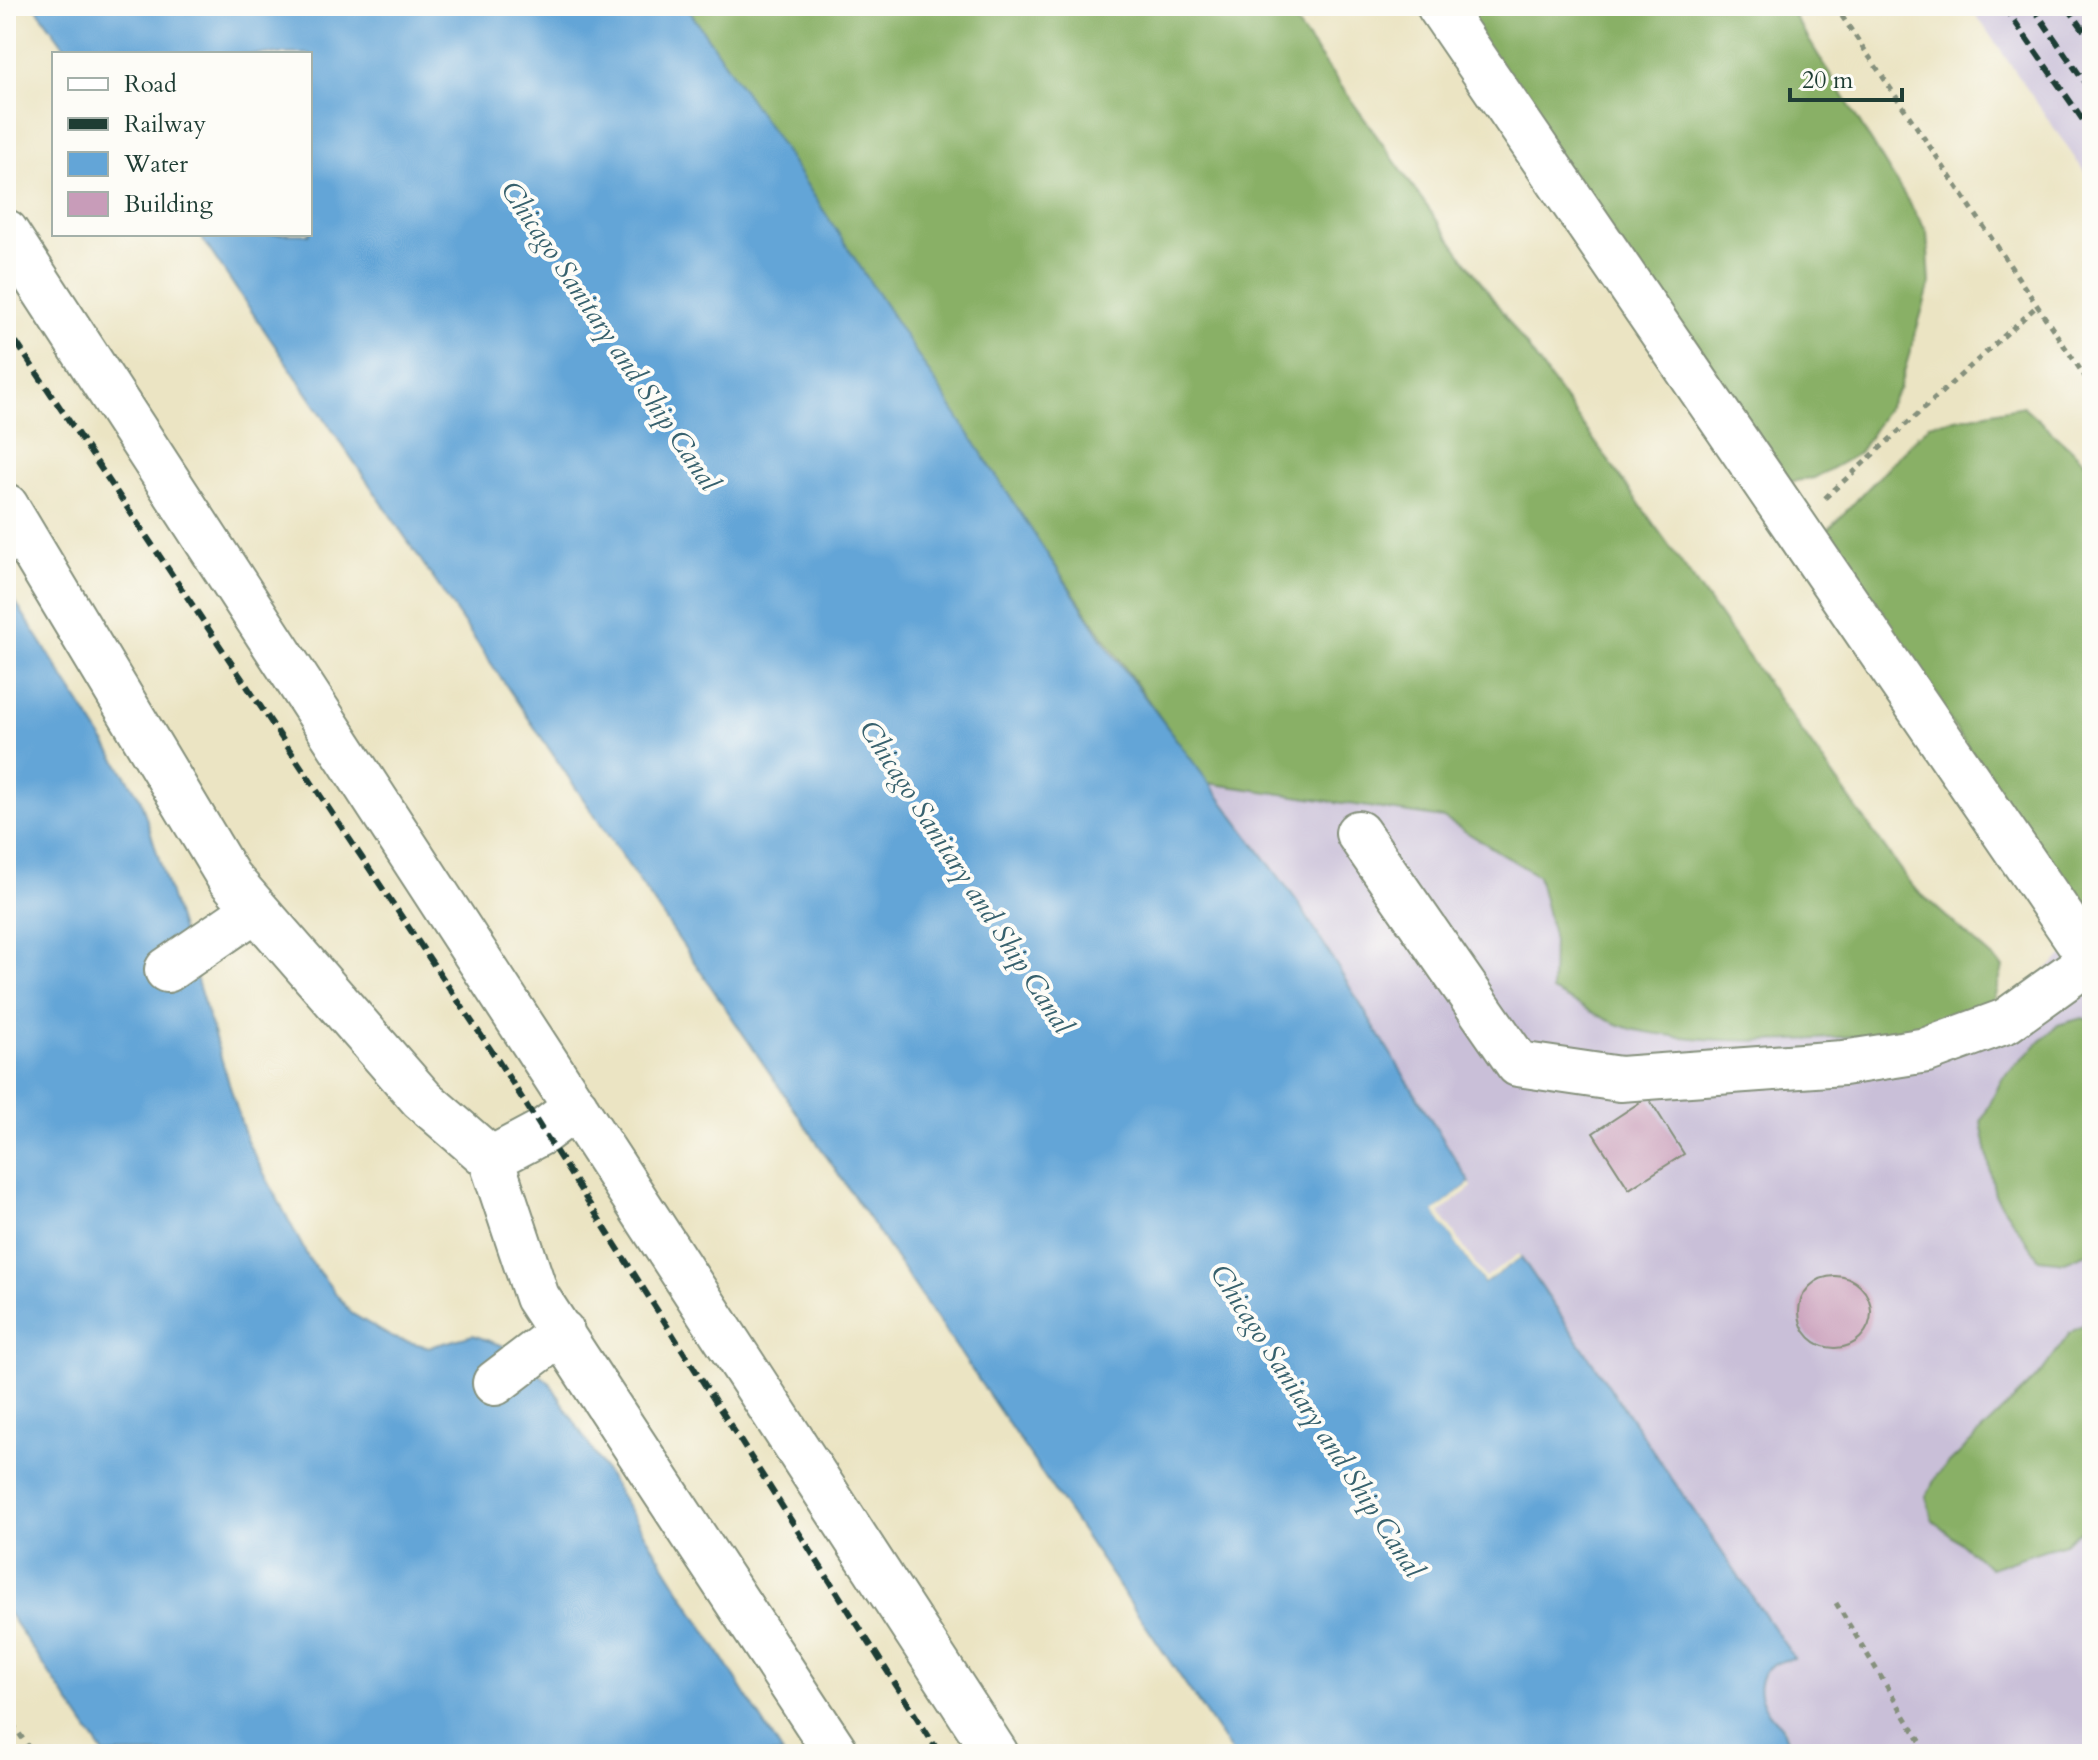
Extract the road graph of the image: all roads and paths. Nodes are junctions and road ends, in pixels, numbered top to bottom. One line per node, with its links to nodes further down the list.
1 (1439, 6): 7 (lane)
2 (1835, 6): 4 (path)
3 (6, 232): 12 (lane)
4 (2037, 306): 5 (path); 7 (path)
5 (2092, 387)
6 (6, 506): 9 (lane)
7 (1794, 525): 10 (lane)
8 (1358, 833): 10 (lane)
9 (256, 909): 11 (lane); 13 (lane)
10 (2092, 961)
11 (167, 970)
12 (576, 1107): 13 (lane); 20 (lane)
13 (491, 1159): 14 (lane)
14 (562, 1332): 15 (lane); 19 (lane)
15 (495, 1383)
16 (1836, 1603): 21 (path)
17 (6, 1714): 18 (path)
18 (33, 1754)
19 (837, 1754)
20 (996, 1754)
21 (1928, 1754)

